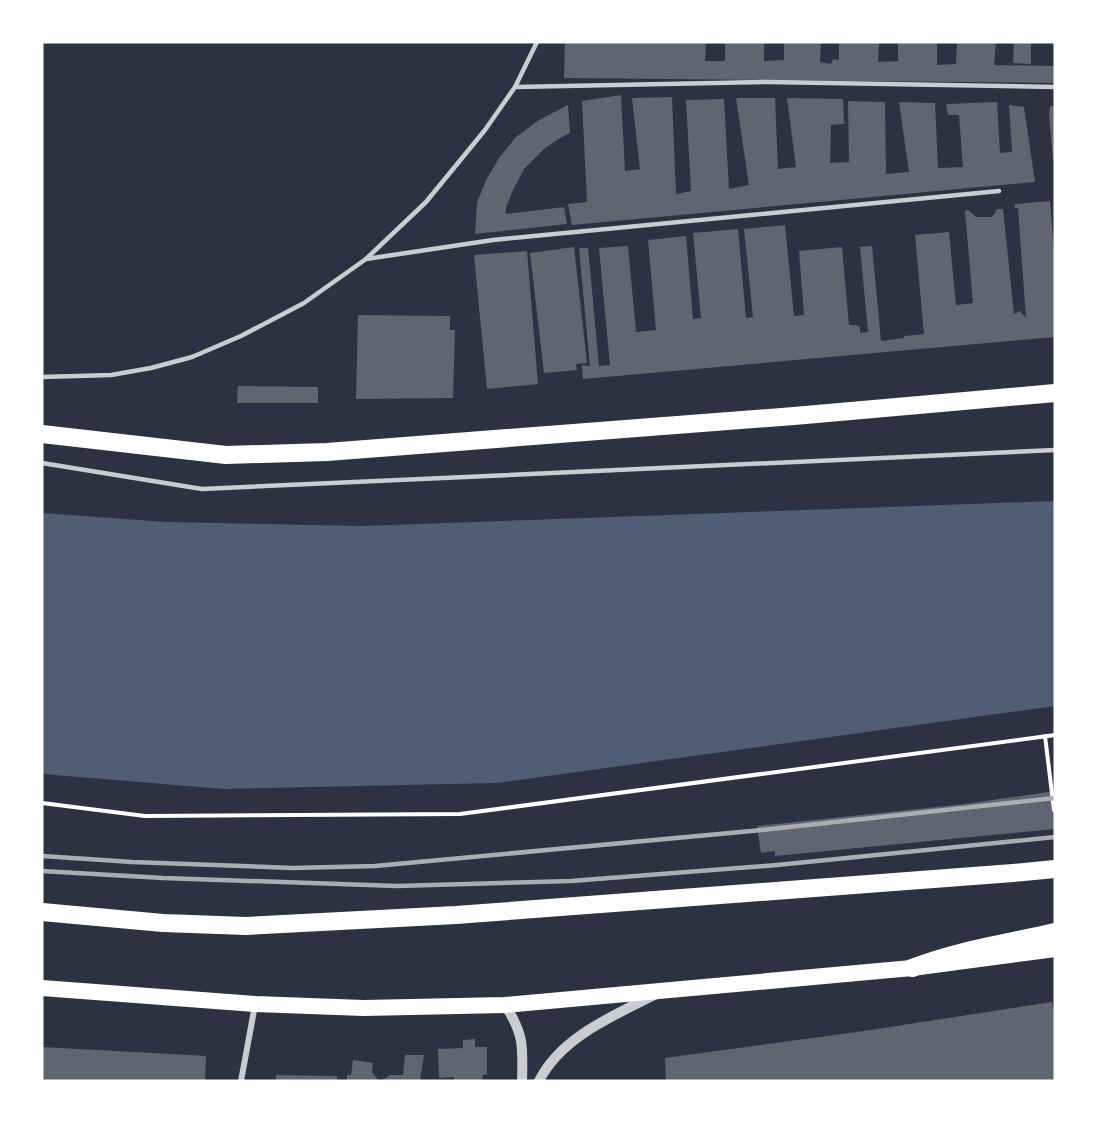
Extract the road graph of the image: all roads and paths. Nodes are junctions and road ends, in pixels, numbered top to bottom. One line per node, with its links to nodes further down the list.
1 (537, 42): 2 (lane)
2 (515, 87): 3 (lane); 5 (lane)
3 (1055, 87)
4 (999, 191): 5 (lane)
5 (366, 259): 6 (lane)
6 (42, 377)
7 (1055, 393): 8 (highway)
8 (42, 434)
9 (1055, 450): 10 (lane)
10 (42, 463)
11 (1055, 735): 12 (path)
12 (1046, 736): 13 (path); 14 (path)
13 (42, 803)
14 (1054, 810)
15 (1055, 869): 16 (highway)
16 (42, 912)
17 (1055, 932): 19 (highway)
18 (1055, 949): 19 (highway)
19 (912, 968): 21 (highway)
20 (42, 988): 22 (highway)
21 (659, 992): 23 (highway); 26 (street)
22 (255, 1004): 23 (highway); 24 (street)
23 (505, 1005): 25 (street)
24 (241, 1081)
25 (522, 1081)
26 (539, 1081)

